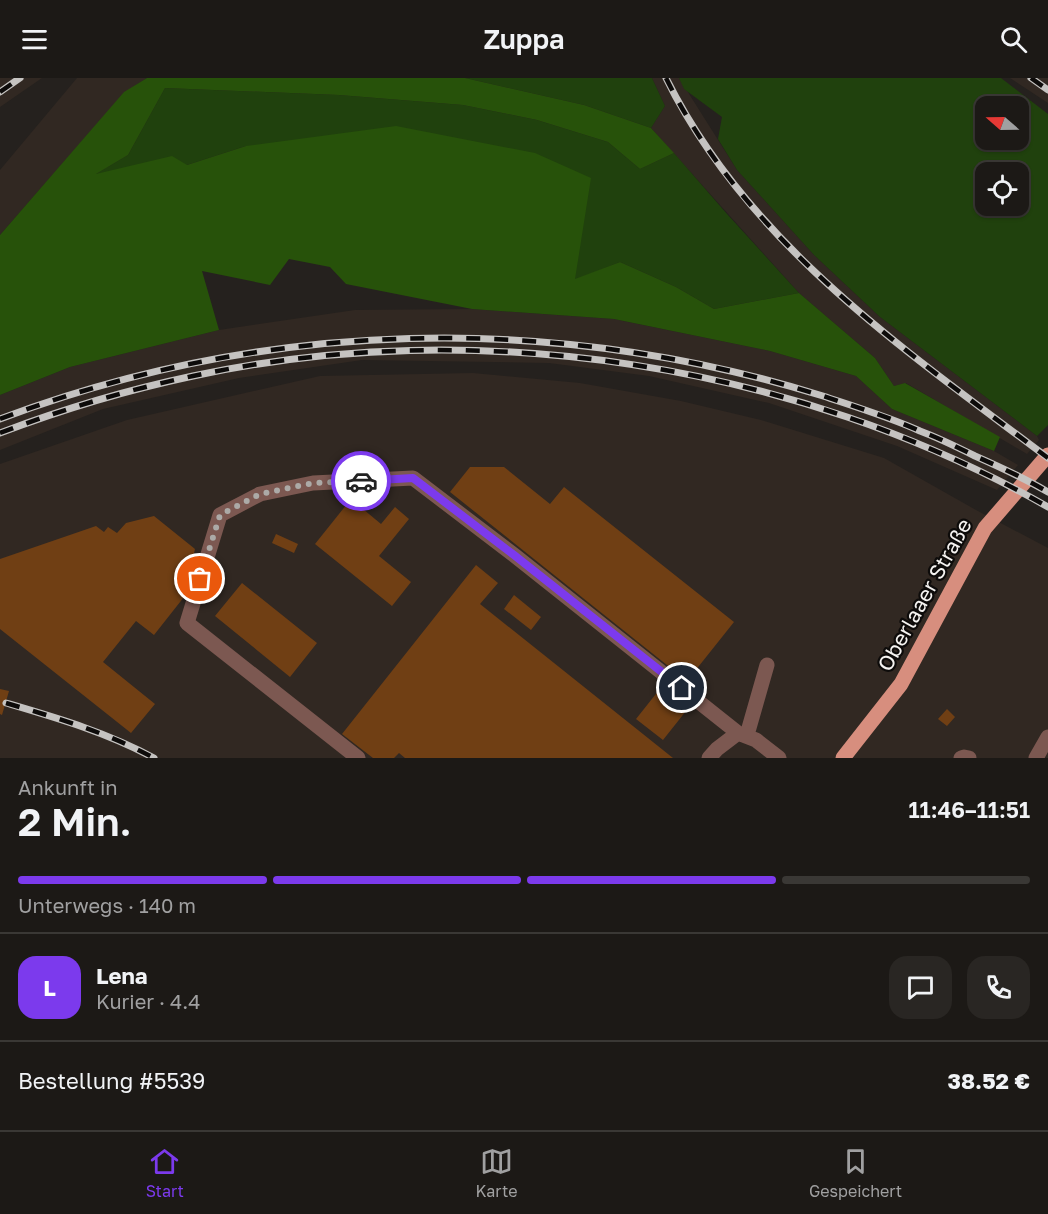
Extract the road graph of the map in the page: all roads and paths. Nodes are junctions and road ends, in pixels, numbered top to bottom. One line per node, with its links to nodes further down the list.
1 (1048, 455): 8 (main road, Oberlaaer Straße)
2 (767, 665): 3 (lane)
3 (742, 734): 5 (lane); 6 (lane); 7 (lane)
4 (1048, 737): 11 (lane)
5 (358, 758)
6 (709, 758)
7 (779, 758)
8 (843, 758)
9 (961, 758): 10 (lane)
10 (969, 758)
11 (1036, 758)

